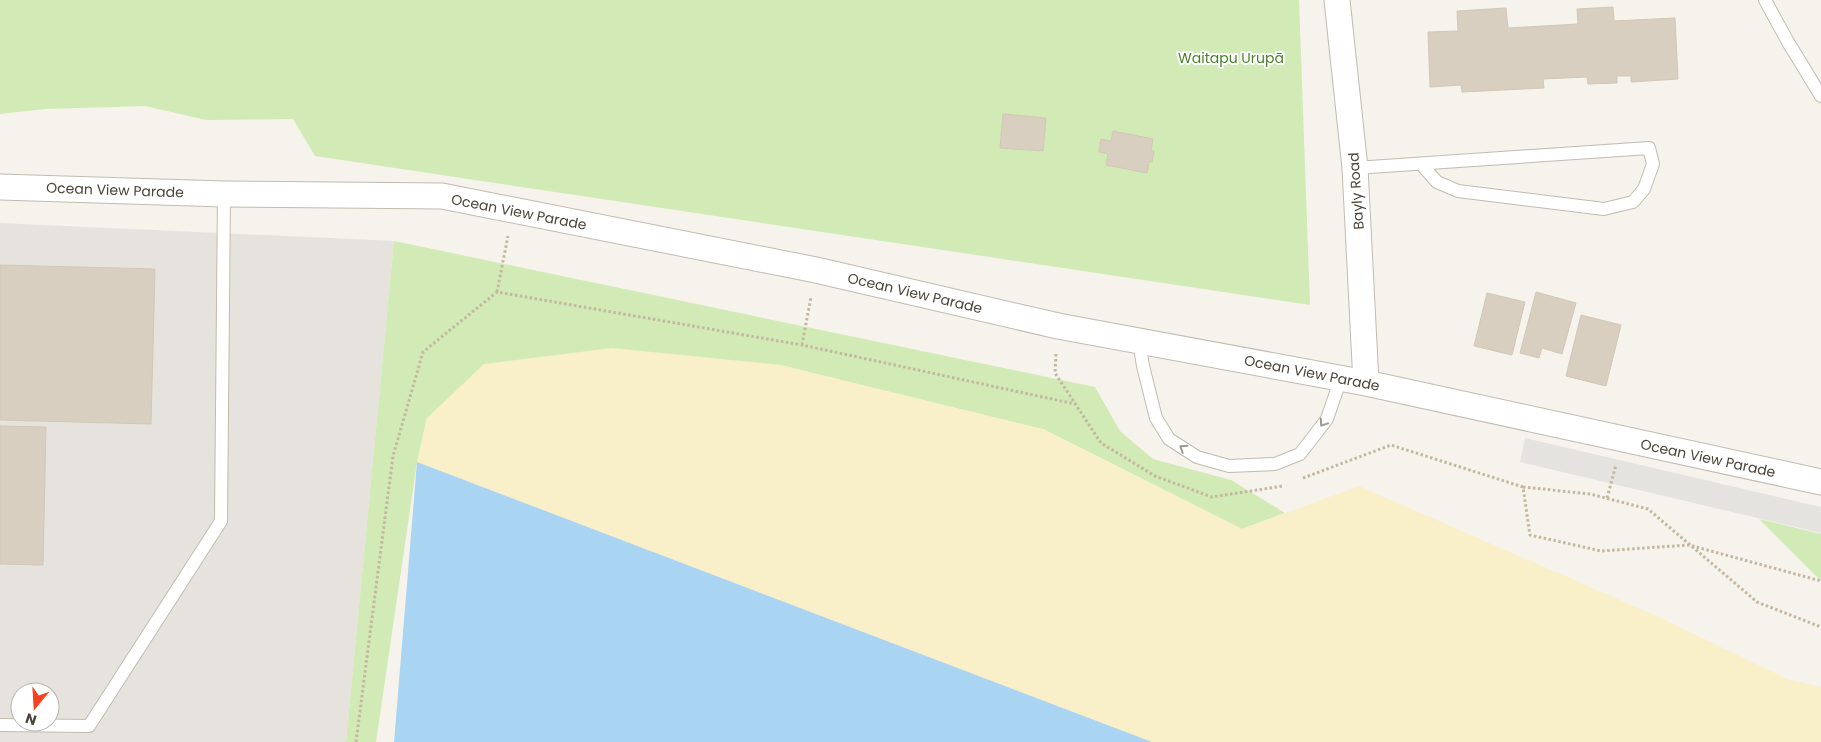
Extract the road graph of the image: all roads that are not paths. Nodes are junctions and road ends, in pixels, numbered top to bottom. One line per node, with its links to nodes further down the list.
1 (1337, 0): 5 (street, Bayly Road)
2 (1765, 0): 3 (lane)
3 (1821, 96)
4 (1421, 164): 4 (lane); 5 (lane)
5 (1355, 168): 10 (street, Bayly Road)
6 (0, 187): 7 (street, Ocean View Parade)
7 (224, 194): 8 (street, Ocean View Parade); 12 (lane)
8 (1139, 341): 9 (street, Ocean View Parade); 9 (lane, one-way to 8)
9 (1341, 378): 10 (street, Ocean View Parade)
10 (1366, 383): 11 (street, Ocean View Parade)
11 (1821, 482)
12 (0, 725)

